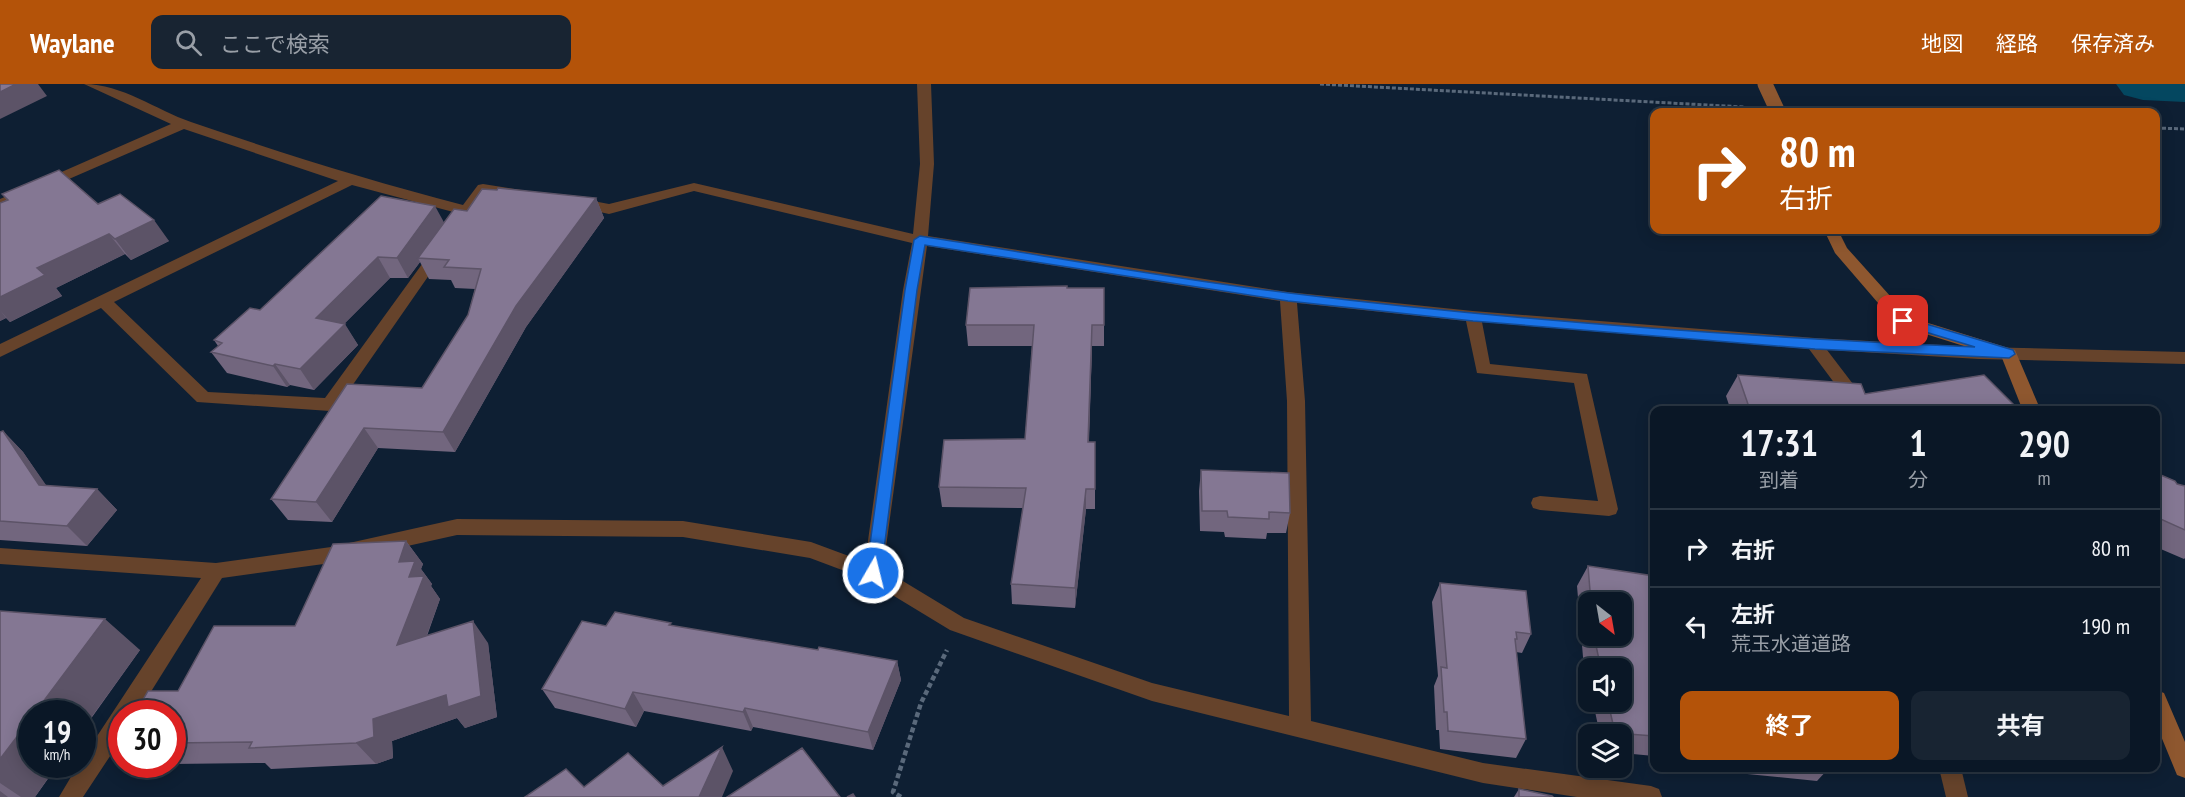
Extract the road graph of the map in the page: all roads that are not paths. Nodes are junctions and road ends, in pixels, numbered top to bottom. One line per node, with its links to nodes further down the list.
1 (91, 84): 5 (street)
2 (924, 84): 12 (street)
3 (1765, 84): 4 (main road, bridge)
4 (1776, 108)
5 (183, 124): 6 (street); 9 (street)
6 (351, 180): 10 (street); 14 (street)
7 (540, 197): 10 (street)
8 (563, 201): 12 (street)
9 (0, 204)
10 (467, 211): 14 (street)
11 (1833, 234): 18 (main road)
12 (920, 240): 13 (street); 25 (street)
13 (1288, 297): 15 (street); 28 (street)
14 (103, 301): 17 (street)
15 (1473, 316): 16 (street); 22 (street)
16 (1815, 344): 18 (street); 20 (street)
17 (0, 351)
18 (2009, 354): 19 (street); 21 (main road)
19 (2185, 358)
20 (1847, 388)
21 (2030, 406)
22 (1540, 503)
23 (0, 556): 24 (street)
24 (216, 571): 25 (street); 26 (street)
25 (873, 573): 28 (street)
26 (133, 700)
27 (2160, 709): 30 (main road)
28 (1300, 726): 33 (street)
29 (108, 739): 32 (street)
30 (2185, 768)
31 (1951, 772): 34 (street)
32 (70, 797)
33 (1651, 797)
34 (1957, 797)

